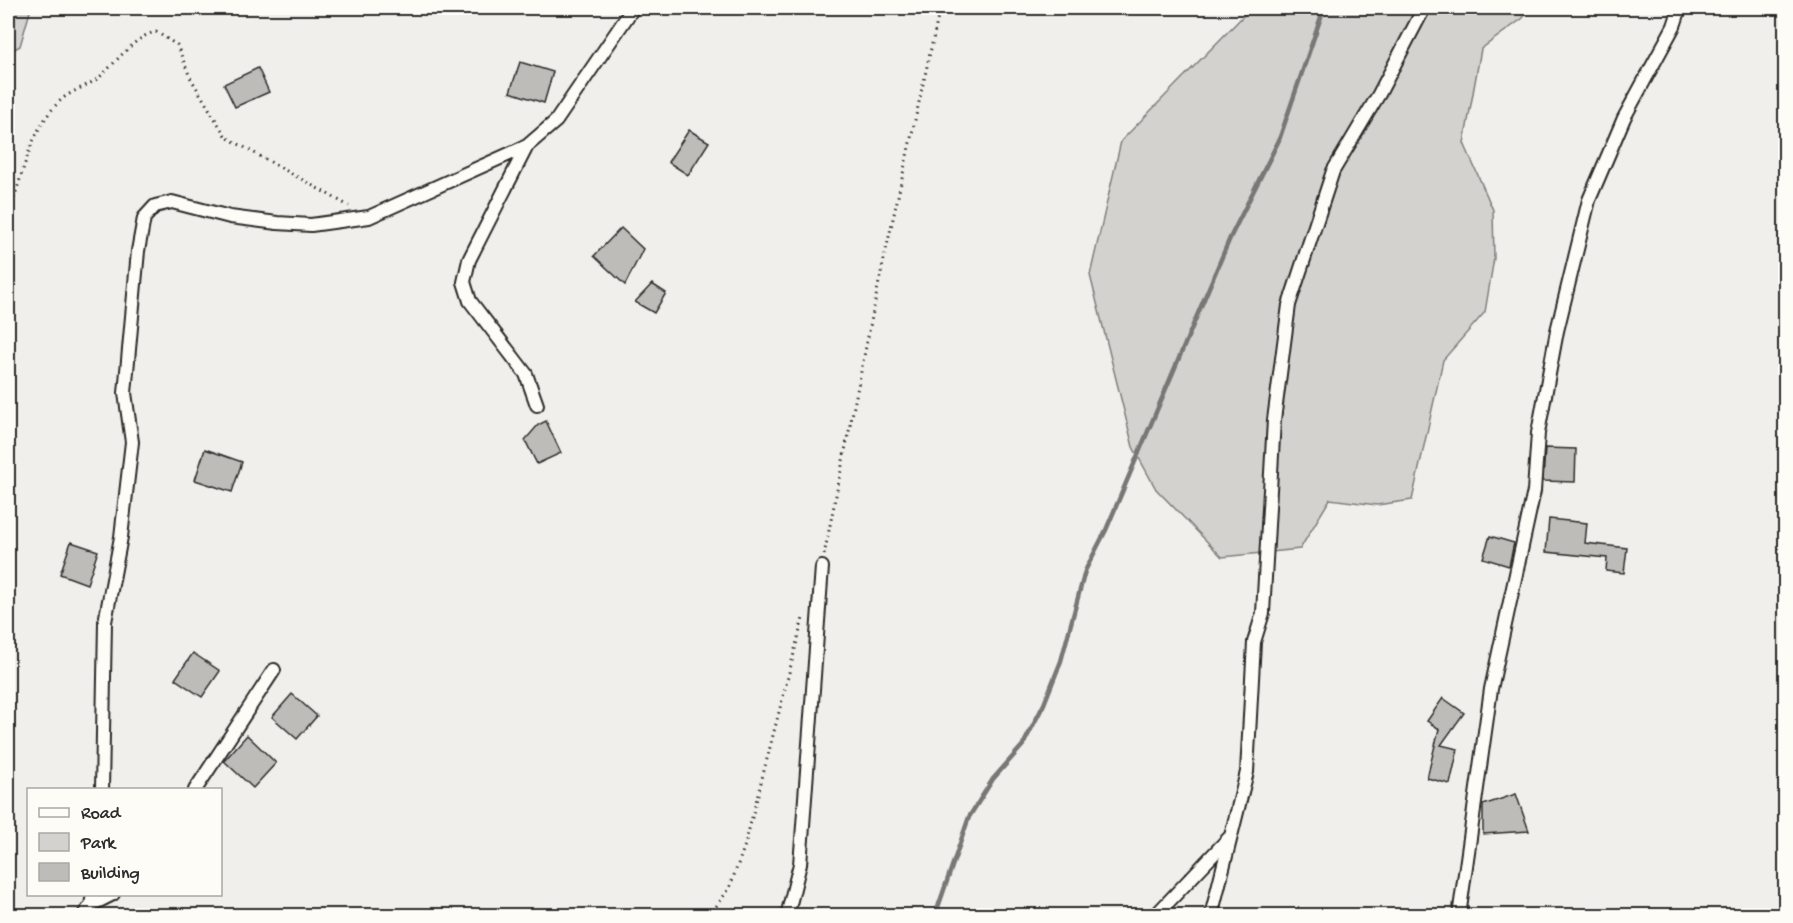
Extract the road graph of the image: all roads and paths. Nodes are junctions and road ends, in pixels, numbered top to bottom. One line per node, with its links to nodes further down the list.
1 (633, 8): 5 (street)
2 (940, 8): 9 (path)
3 (1424, 8): 14 (street)
4 (1680, 8): 21 (street)
5 (527, 146): 7 (street); 8 (street)
6 (8, 215): 7 (path)
7 (369, 218): 12 (street)
8 (537, 405)
9 (822, 567): 18 (street)
10 (806, 609): 17 (path)
11 (274, 670): 13 (street)
12 (102, 788)
13 (196, 788)
14 (1230, 837): 19 (street); 20 (street)
15 (109, 896): 16 (street)
16 (89, 905)
17 (709, 915)
18 (787, 915)
19 (1155, 915)
20 (1212, 915)
21 (1461, 915)

